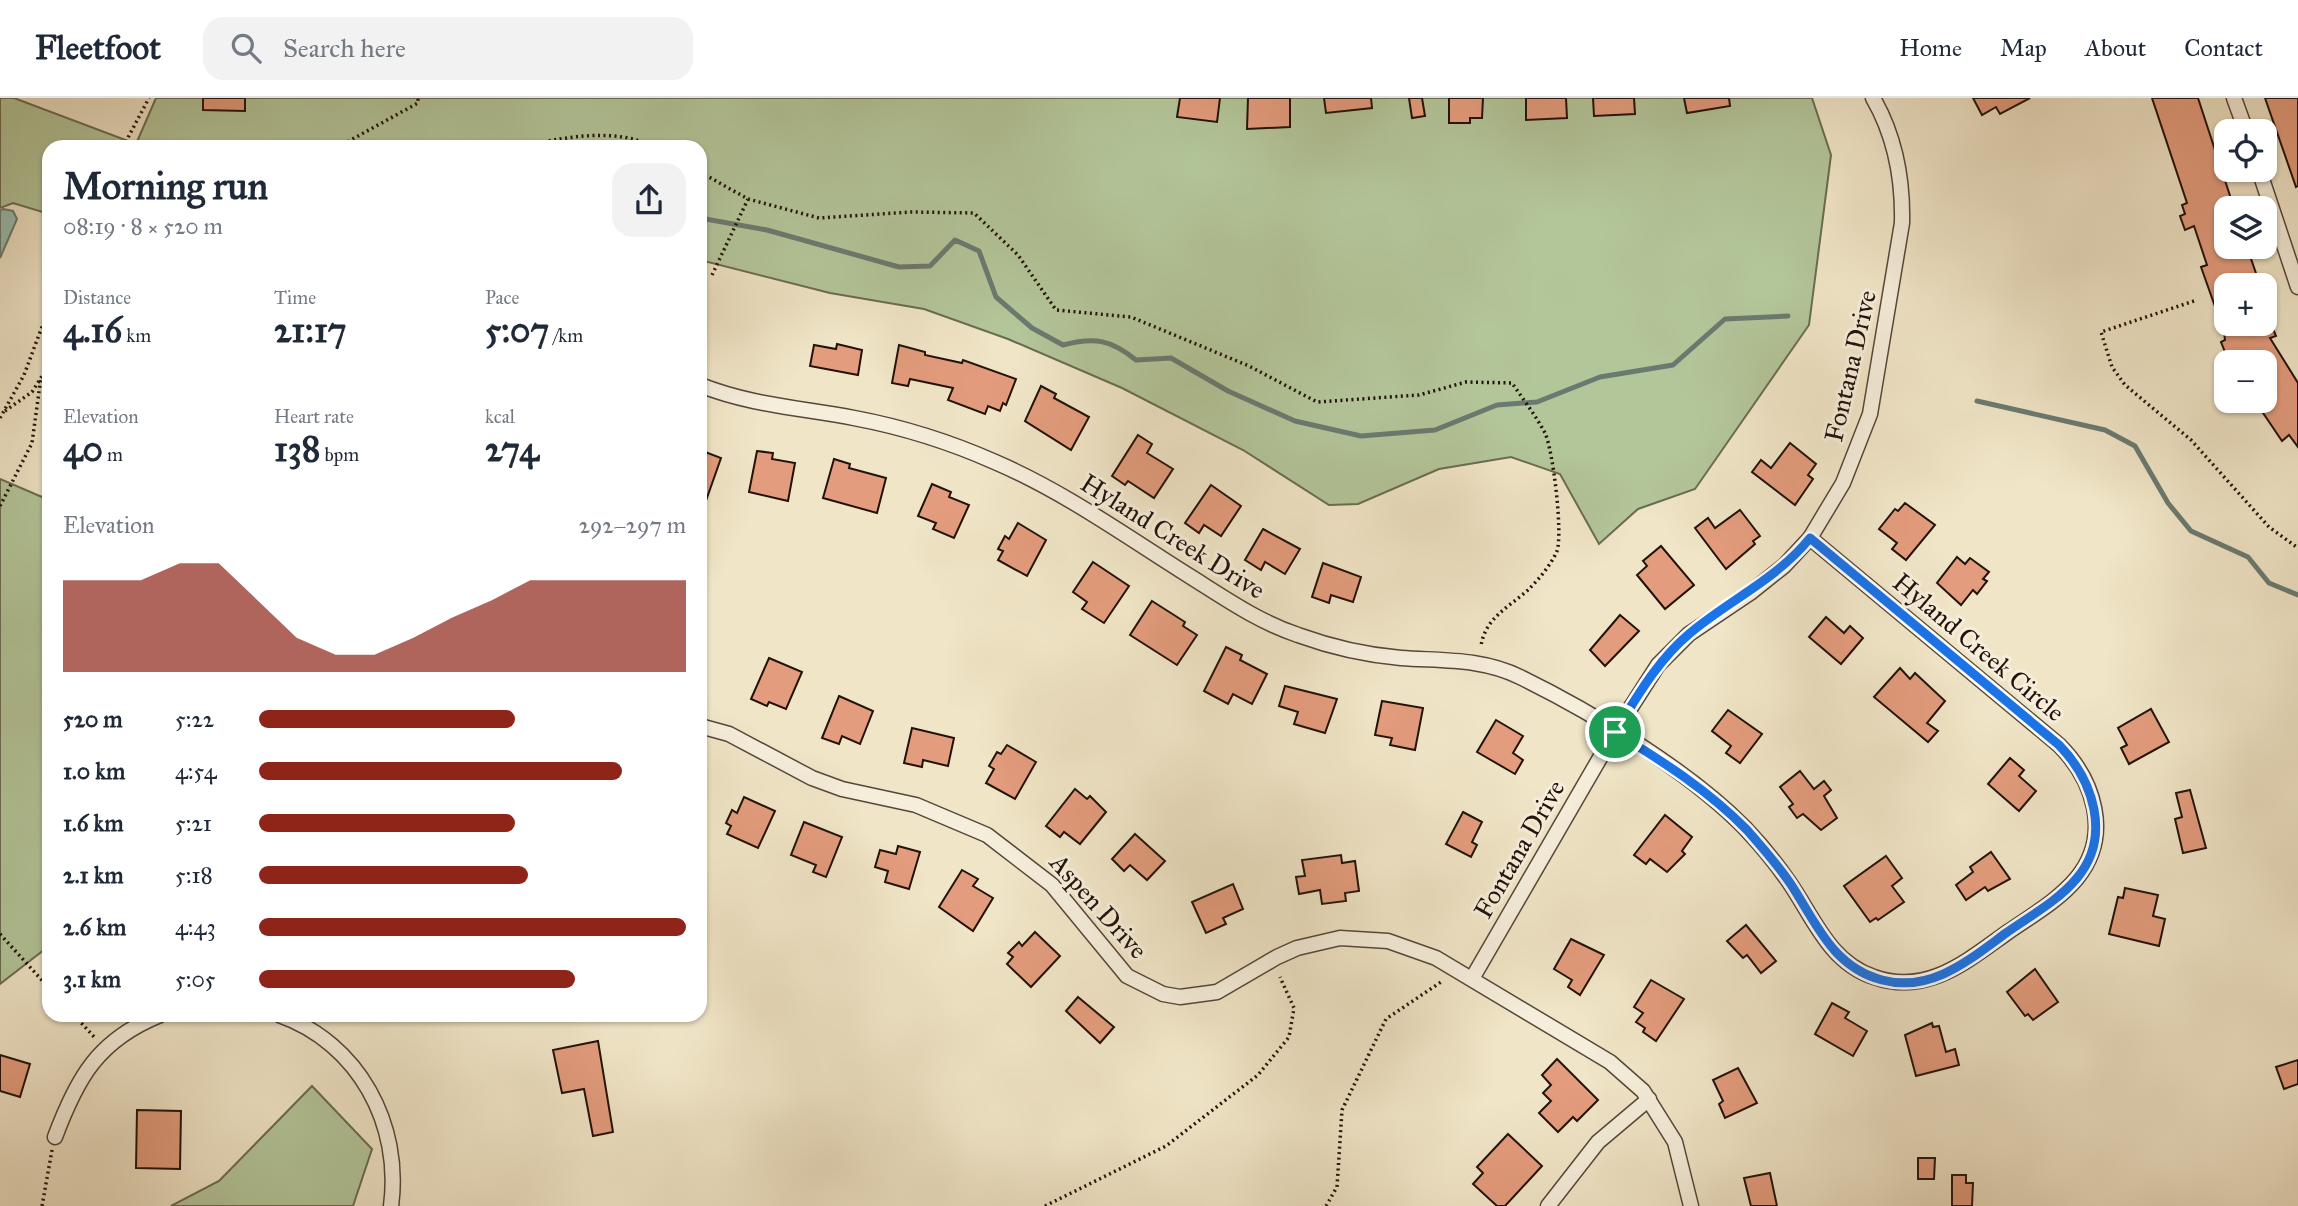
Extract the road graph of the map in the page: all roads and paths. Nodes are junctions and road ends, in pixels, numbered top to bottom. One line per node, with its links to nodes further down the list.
1 (149, 98): 6 (path)
2 (418, 98): 7 (path)
3 (1873, 98): 21 (street, Fontana Drive)
4 (2234, 98): 5 (street)
5 (2242, 119)
6 (127, 140)
7 (351, 140)
8 (549, 140): 9 (path)
9 (641, 140)
10 (707, 176): 12 (path)
11 (2263, 182): 14 (street)
12 (748, 198): 13 (path); 23 (path)
13 (712, 275)
14 (2297, 279)
15 (2194, 302): 22 (path)
16 (42, 327): 19 (path)
17 (41, 377): 19 (path); 20 (path)
18 (707, 387): 25 (street, Hyland Creek Drive)
19 (1, 415)
20 (0, 506)
21 (1810, 538): 25 (street, Fontana Drive); 25 (street, Hyland Creek Circle)
22 (2298, 548)
23 (1481, 646)
24 (707, 728): 28 (street, Aspen Drive)
25 (1615, 732): 28 (street, Fontana Drive)
26 (0, 934): 29 (path)
27 (1280, 977): 39 (path)
28 (1473, 977): 35 (street, Aspen Drive)
29 (42, 980)
30 (1441, 982): 40 (path)
31 (80, 1022): 34 (path)
32 (142, 1022): 34 (street)
33 (294, 1022): 38 (street)
34 (104, 1049): 36 (street)
35 (1649, 1099): 41 (street); 42 (street, Aspen Drive)
36 (55, 1137): 37 (path)
37 (41, 1206)
38 (391, 1206)
39 (1045, 1206)
40 (1326, 1206)
41 (1548, 1206)
42 (1691, 1206)

